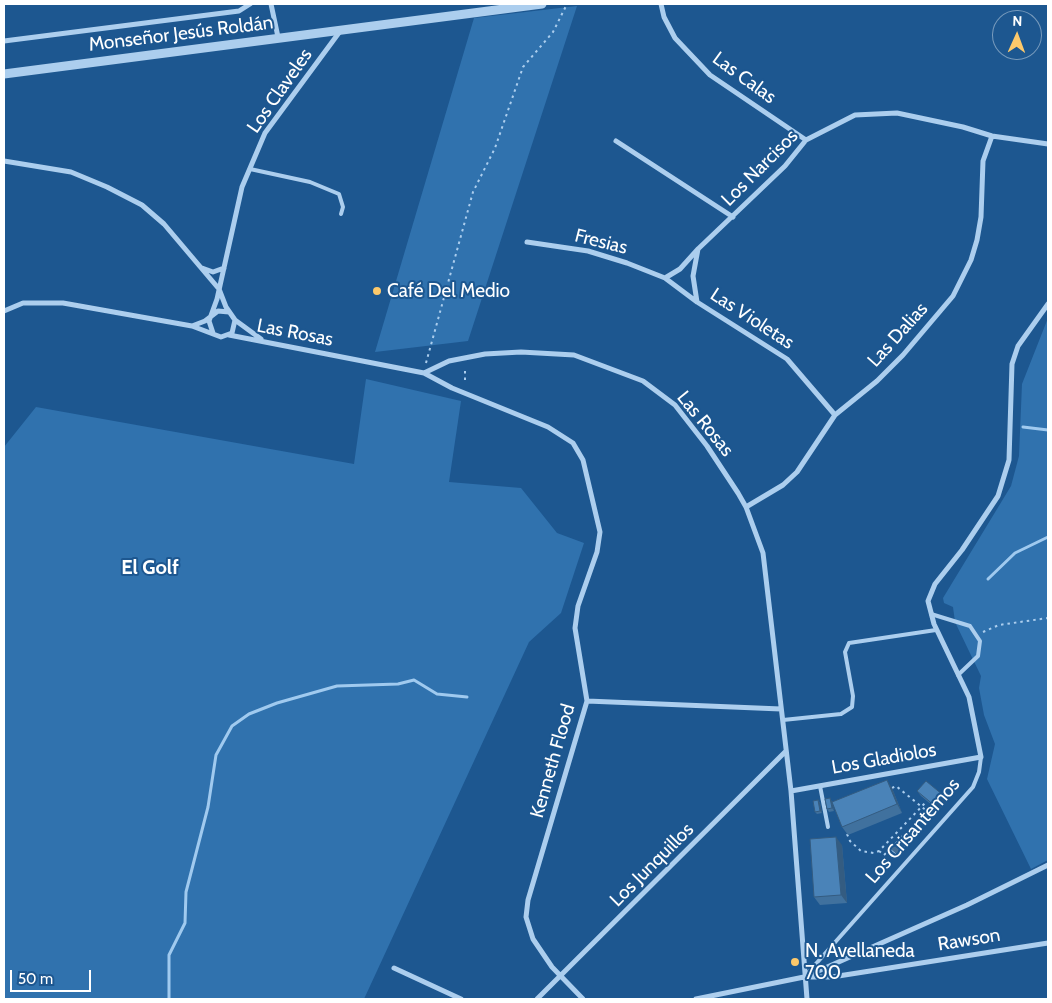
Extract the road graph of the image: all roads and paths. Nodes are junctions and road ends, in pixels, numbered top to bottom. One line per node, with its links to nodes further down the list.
1 (250, 4): 8 (street)
2 (271, 4): 7 (street)
3 (542, 4): 6 (street, Monseñor Jesús Roldán)
4 (567, 4): 35 (path)
5 (661, 4): 11 (street, Las Calas)
6 (342, 29): 7 (street, Monseñor Jesús Roldán); 15 (street, Los Claveles)
7 (278, 37): 9 (street, Monseñor Jesús Roldán)
8 (4, 41)
9 (4, 74)
10 (992, 136): 11 (street, Los Narcisos); 13 (street, Los Narcisos); 37 (street, Las Dalias)
11 (806, 140): 17 (street, Los Narcisos)
12 (616, 141): 17 (street)
13 (1048, 144)
14 (4, 161): 20 (street)
15 (250, 169): 16 (lane); 21 (street, Los Claveles)
16 (341, 214)
17 (733, 217): 19 (street, Los Narcisos)
18 (527, 242): 22 (street, Fresias)
19 (698, 249): 22 (street, Los Narcisos); 24 (street)
20 (201, 268): 21 (street); 23 (street)
21 (224, 268): 23 (street, Los Claveles)
22 (665, 278): 24 (street, Las Violetas)
23 (219, 289): 27 (street); 28 (street, Los Claveles)
24 (697, 302): 37 (street, Las Violetas)
25 (1048, 304): 39 (street, Los Crisantemos)
26 (4, 311): 30 (street)
27 (230, 313): 28 (street); 29 (street)
28 (211, 317): 30 (street); 31 (street)
29 (235, 320): 32 (street); 33 (street)
30 (192, 326): 31 (street)
31 (213, 333): 32 (street)
32 (229, 335): 33 (street, Las Rosas)
33 (266, 342): 35 (street, Las Rosas)
34 (465, 368): 36 (path)
35 (424, 373): 38 (street, Las Rosas); 44 (street, Kenneth Flood)
36 (465, 380)
37 (835, 415): 38 (street, Las Dalias)
38 (746, 507): 45 (street, Las Rosas)
39 (931, 614): 41 (street, Los Crisantemos); 42 (lane)
40 (1048, 618): 42 (path)
41 (936, 630): 43 (street, Los Crisantemos); 46 (lane)
42 (976, 635): 43 (lane)
43 (958, 675): 48 (street, Los Crisantemos)
44 (587, 701): 45 (street); 64 (street, Kenneth Flood)
45 (782, 709): 46 (street, Las Rosas)
46 (783, 720): 47 (street, Las Rosas)
47 (786, 751): 51 (street, Las Rosas); 64 (street, Los Junquillos)
48 (981, 757): 49 (street, Los Gladiolos); 65 (lane, Los Crisantemos)
49 (820, 786): 51 (street, Los Gladiolos); 57 (lane)
50 (892, 788): 54 (path)
51 (791, 791): 65 (street, Las Rosas)
52 (927, 801): 54 (path)
53 (931, 805): 55 (path)
54 (922, 807): 55 (path); 60 (path)
55 (926, 810): 56 (path)
56 (934, 816)
57 (828, 827)
58 (845, 828): 60 (path)
59 (890, 849): 60 (path)
60 (879, 851)
61 (1048, 865): 65 (street)
62 (1048, 943): 65 (street, Rawson)
63 (394, 968): 66 (street)
64 (562, 976): 67 (street, Los Junquillos); 68 (street, Kenneth Flood)
65 (804, 977): 69 (street); 70 (street, Las Rosas)
66 (461, 999)
67 (538, 999)
68 (583, 999)
69 (696, 999)
70 (807, 999)

